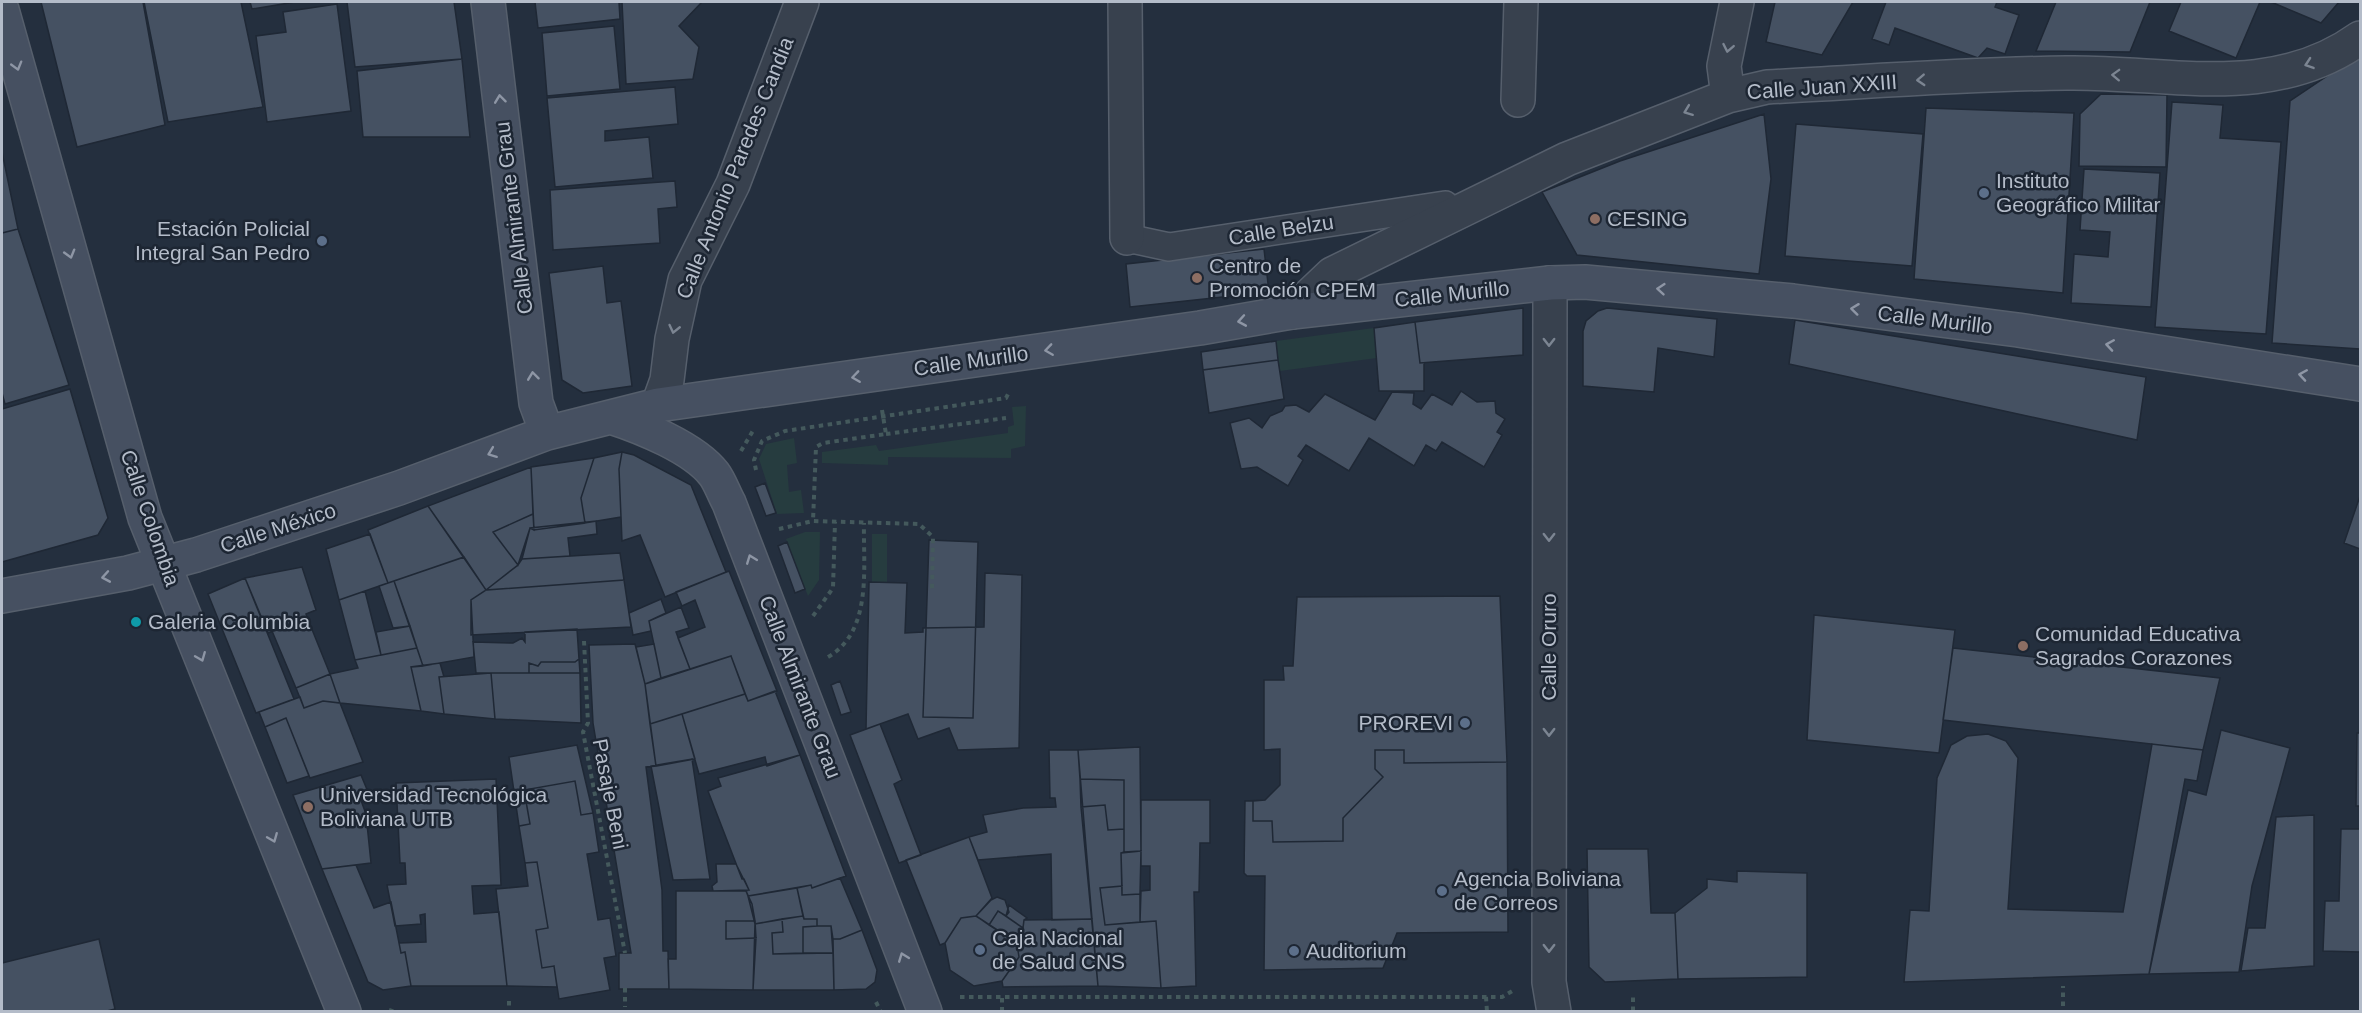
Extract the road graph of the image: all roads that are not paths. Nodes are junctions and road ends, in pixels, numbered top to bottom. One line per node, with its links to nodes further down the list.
1 (488, 2): 17 (main road, Calle Almirante Grau, one-way to 1)
2 (802, 2): 15 (street, Calle Antonio Paredes Candia, one-way to 15)
3 (1125, 2): 11 (street, Calle Belzu)
4 (1521, 2): 9 (street)
5 (1737, 2): 8 (street, one-way to 8)
6 (2, 10): 18 (main road, Calle Colombia, one-way to 18)
7 (2361, 38): 8 (street, Calle Juan XXIII, one-way to 8)
8 (1728, 96): 10 (street, Calle Juan XXIII, one-way to 10)
9 (1518, 100)
10 (1452, 214): 11 (street, Calle Belzu); 13 (street, Calle Juan XXIII)
11 (1127, 238)
12 (1550, 283): 13 (main road, Calle Murillo); 14 (main road, Calle Murillo, one-way to 12); 22 (street, Calle Oruro, one-way to 22)
13 (1292, 312): 15 (main road, Calle Murillo, one-way to 15)
14 (2361, 384)
15 (657, 405): 16 (main road, Calle Murillo)
16 (611, 417): 17 (main road, Calle Murillo); 21 (main road, Calle Almirante Grau, one-way to 16)
17 (547, 433): 18 (main road, Calle México, one-way to 18)
18 (163, 564): 19 (main road, Calle México, one-way to 19); 20 (main road, Calle Colombia, one-way to 20)
19 (2, 596)
20 (344, 1011)
21 (925, 1011)
22 (1554, 1011)

